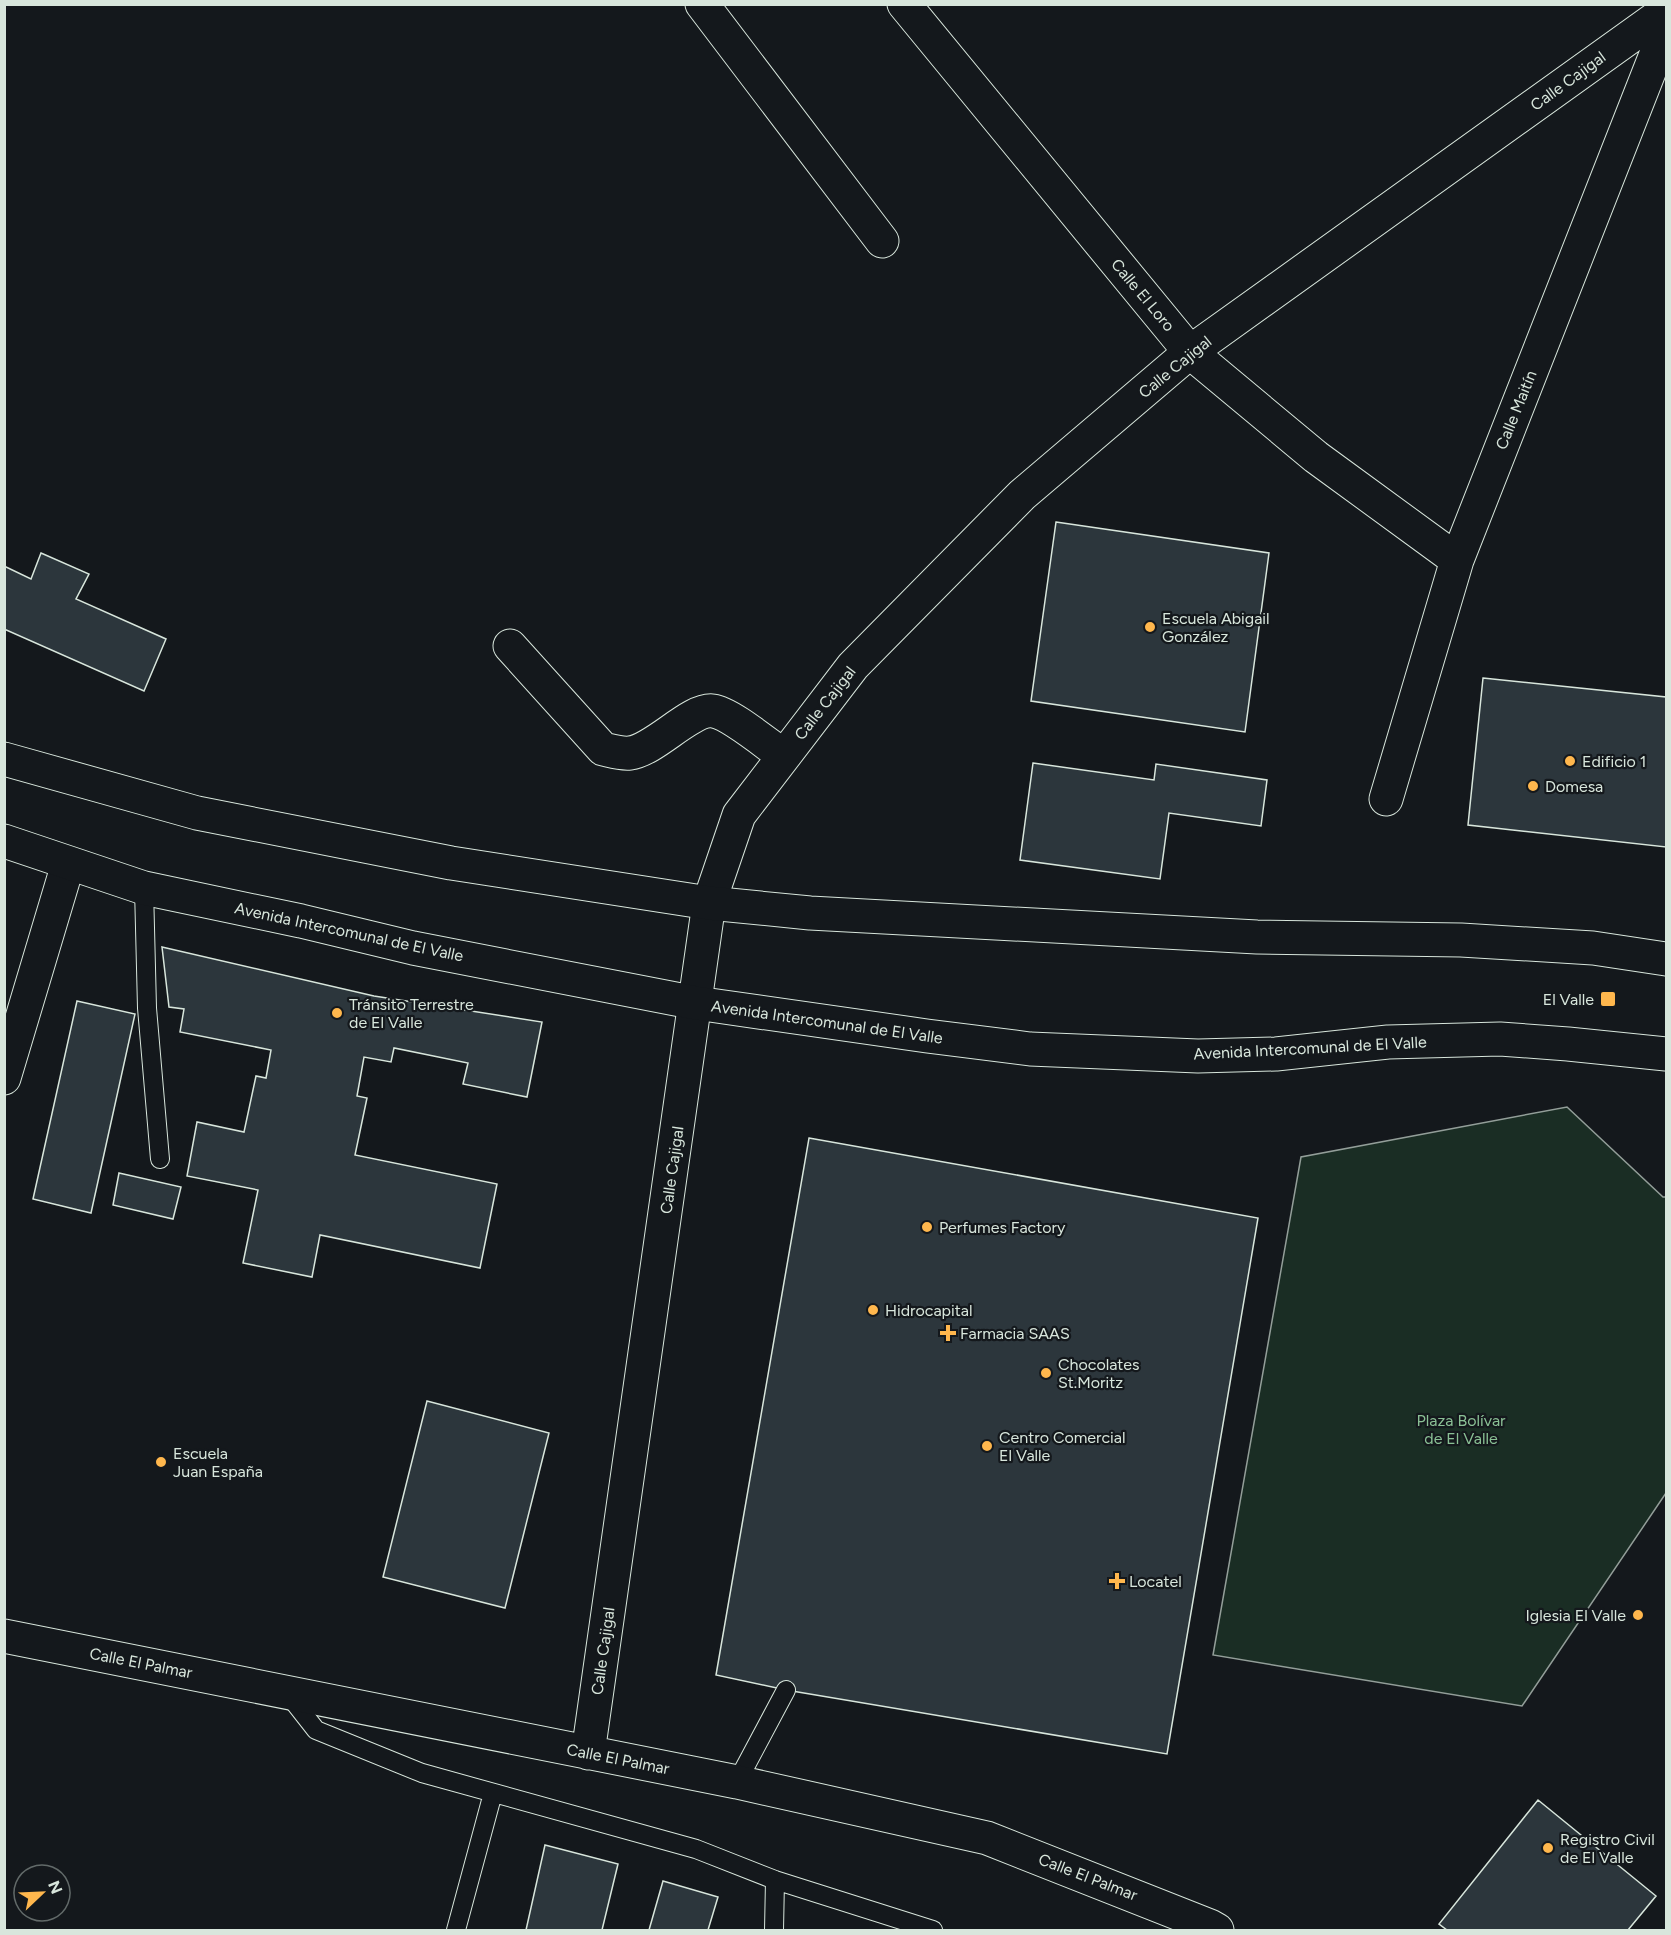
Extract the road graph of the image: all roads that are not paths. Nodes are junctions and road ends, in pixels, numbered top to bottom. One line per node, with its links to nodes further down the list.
1 (702, 4): 5 (street)
2 (904, 5): 6 (street, Calle El Loro)
3 (1666, 11): 6 (street, Calle Cajigal)
4 (1666, 29): 7 (street, Calle Maitín)
5 (882, 241)
6 (1190, 352): 7 (street, Calle El Loro); 9 (street, Calle Cajigal)
7 (1457, 560): 11 (street, Calle Maitín)
8 (510, 646): 9 (street)
9 (784, 756): 15 (street, Calle Cajigal)
10 (4, 759): 15 (street)
11 (1386, 799)
12 (4, 841): 13 (street, Avenida Intercomunal de El Valle)
13 (68, 864): 14 (street, Avenida Intercomunal de El Valle); 19 (street)
14 (144, 888): 17 (street, Avenida Intercomunal de El Valle); 20 (lane)
15 (709, 903): 16 (street); 17 (street, Calle Cajigal)
16 (1666, 959)
17 (696, 1004): 18 (street, Avenida Intercomunal de El Valle); 24 (street, Calle Cajigal)
18 (1666, 1054)
19 (4, 1078)
20 (160, 1159)
21 (4, 1636): 23 (street, Calle El Palmar)
22 (786, 1690): 25 (lane)
23 (287, 1692): 24 (street, Calle El Palmar); 26 (lane)
24 (588, 1753): 25 (street, Calle El Palmar)
25 (737, 1782): 31 (street, Calle El Palmar)
26 (494, 1793): 27 (lane); 28 (lane)
27 (775, 1880): 29 (lane); 30 (lane)
28 (456, 1930)
29 (774, 1930)
30 (933, 1930)
31 (1217, 1930)

